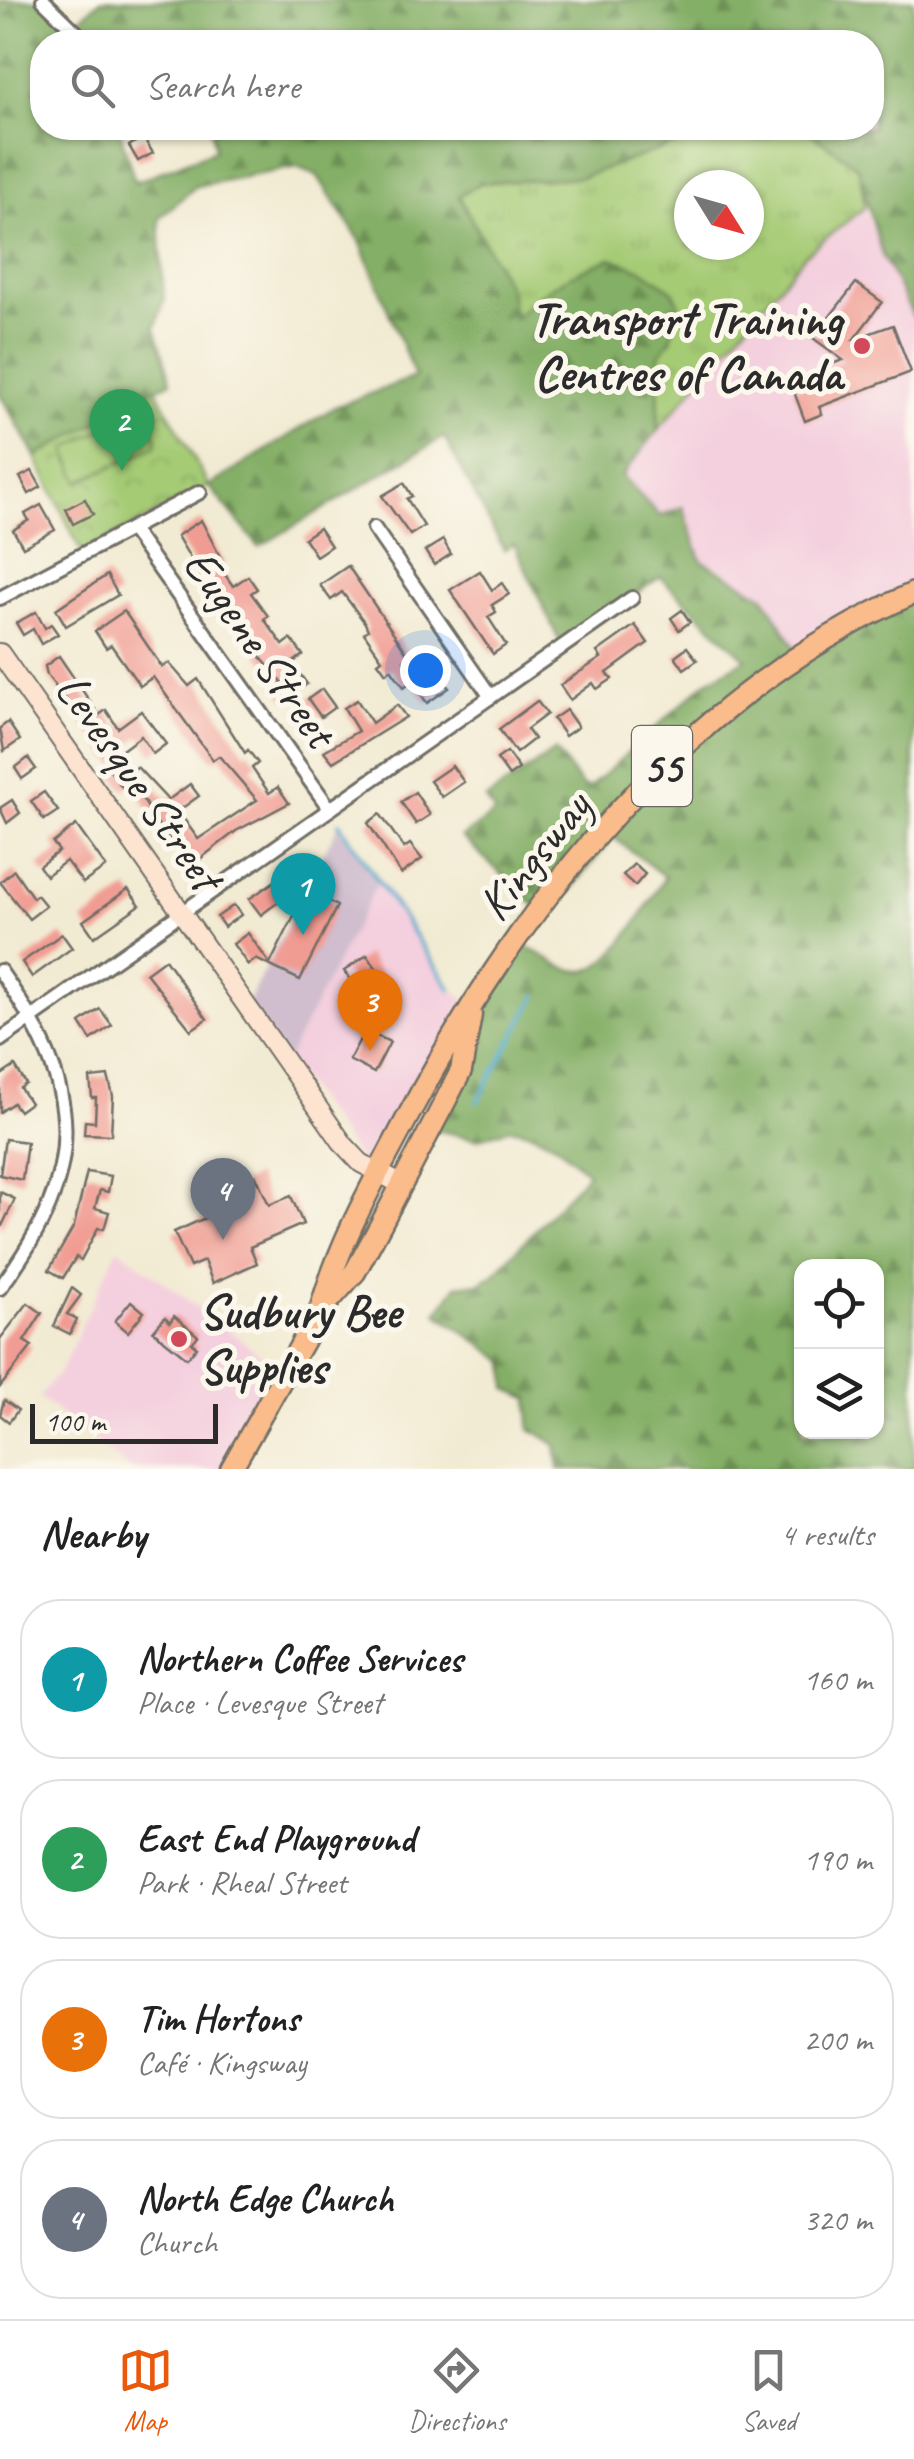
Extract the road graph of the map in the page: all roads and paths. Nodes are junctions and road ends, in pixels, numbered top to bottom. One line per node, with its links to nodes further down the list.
1 (42, 0): 2 (street)
2 (73, 30)
3 (200, 492): 5 (street)
4 (374, 528): 10 (street)
5 (131, 529): 7 (street); 11 (street, Eugene Street)
6 (914, 593): 14 (main road, Kingsway / 55)
7 (0, 598)
8 (632, 598): 10 (street)
9 (0, 653): 12 (street, Levesque Street)
10 (490, 697): 11 (street)
11 (330, 809): 12 (street)
12 (184, 912): 15 (street); 17 (street, Levesque Street)
13 (0, 971): 15 (street)
14 (473, 1007): 17 (main road, Kingsway / 55); 18 (main road, Kingsway / 55)
15 (33, 1018): 16 (street); 19 (street)
16 (0, 1040)
17 (378, 1173): 18 (street, Levesque Street); 20 (main road, Kingsway / 55)
18 (402, 1184): 20 (main road, Kingsway / 55)
19 (0, 1288)
20 (320, 1311): 21 (main road, Kingsway / 55)
21 (231, 1469)

